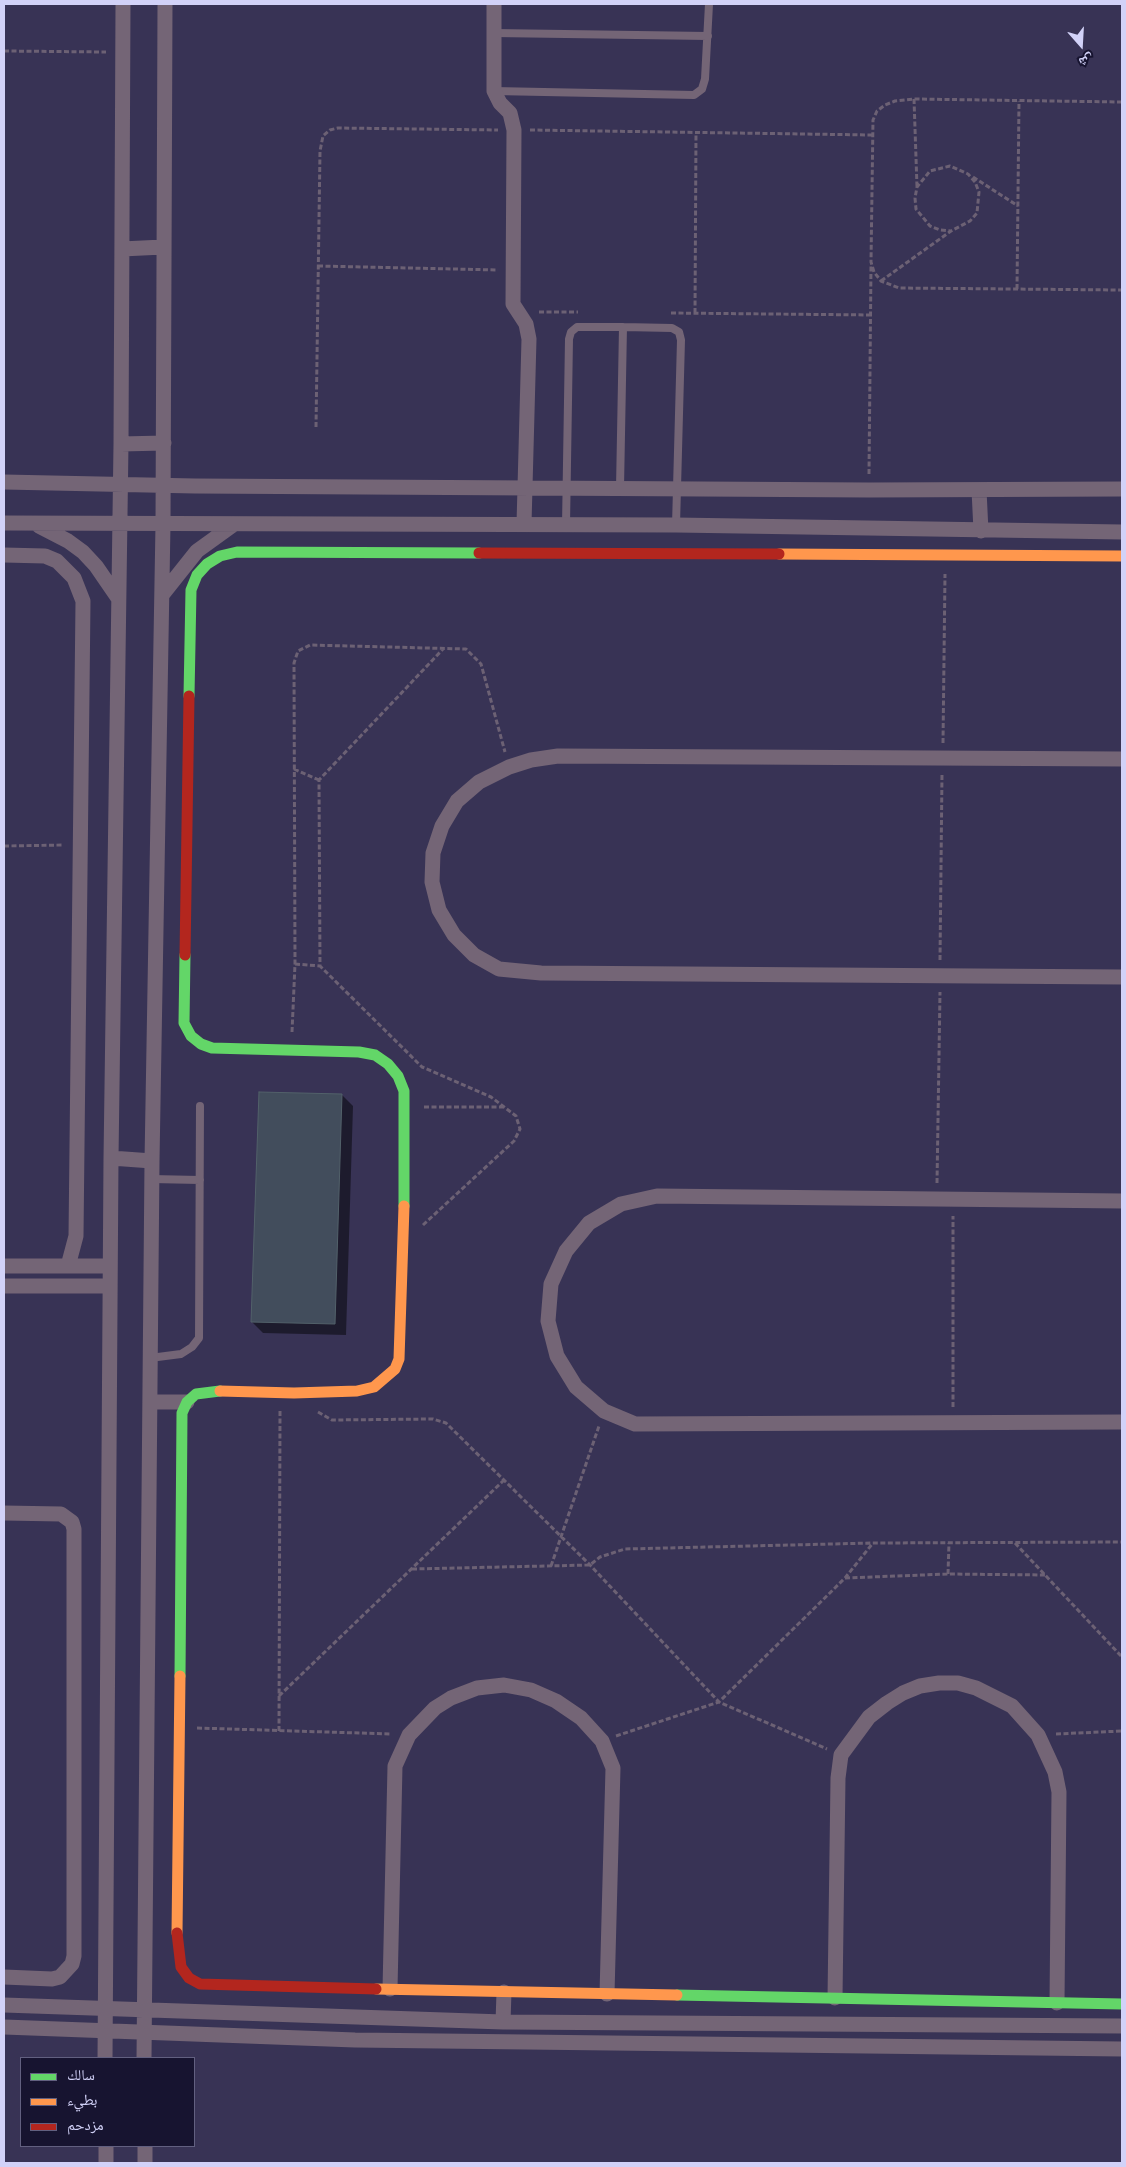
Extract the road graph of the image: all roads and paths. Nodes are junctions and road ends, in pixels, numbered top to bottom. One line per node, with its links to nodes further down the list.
1 (123, 4): 8 (street)
2 (165, 4): 18 (street)
3 (494, 4): 5 (street)
4 (709, 4): 6 (lane)
5 (494, 33): 6 (lane); 9 (street)
6 (708, 36): 9 (lane)
7 (4, 51): 8 (path)
8 (122, 52): 19 (street)
9 (494, 91): 22 (street)
10 (914, 99): 11 (path); 15 (path); 20 (path)
11 (1019, 101): 12 (path); 16 (path)
12 (1122, 102)
13 (696, 133): 29 (path)
14 (968, 174): 15 (path); 16 (path); 17 (path)
15 (917, 187): 17 (path)
16 (1018, 206): 24 (path)
17 (951, 231): 23 (path)
18 (163, 247): 19 (street); 33 (street)
19 (122, 249): 32 (street)
20 (871, 262): 23 (path); 30 (path)
21 (318, 266): 22 (path)
22 (514, 270): 26 (street)
23 (881, 280): 24 (path)
24 (1017, 289): 25 (path)
25 (1122, 290)
26 (516, 312): 27 (path); 37 (street)
27 (586, 312)
28 (665, 313): 29 (path)
29 (695, 313): 30 (path)
30 (871, 315): 42 (path)
31 (623, 327): 38 (lane); 39 (lane); 40 (lane)
32 (120, 444): 33 (street); 35 (street)
33 (164, 444): 36 (street)
34 (4, 482): 35 (street)
35 (119, 484): 36 (street); 46 (street)
36 (163, 485): 37 (street); 47 (street)
37 (524, 488): 38 (street); 48 (street)
38 (566, 488): 39 (street); 50 (lane)
39 (620, 488): 40 (street)
40 (676, 488): 42 (street); 51 (lane)
41 (1122, 489): 43 (street)
42 (869, 490): 43 (street)
43 (979, 490): 52 (street)
44 (4, 523): 45 (street)
45 (33, 523): 46 (street); 58 (street)
46 (119, 524): 47 (street); 58 (street)
47 (163, 524): 49 (street); 57 (street)
48 (524, 524): 49 (street); 50 (street)
49 (233, 525): 57 (street)
50 (566, 525): 51 (street)
51 (676, 525): 52 (street)
52 (981, 531): 53 (street)
53 (1122, 532)
54 (4, 556): 65 (street)
55 (945, 556): 56 (street); 60 (path); 71 (street)
56 (1122, 556)
57 (162, 595): 76 (street)
58 (118, 598): 75 (street)
59 (444, 648): 62 (path); 63 (path); 64 (path)
60 (943, 757): 61 (street); 62 (street); 69 (path)
61 (1122, 759)
62 (509, 766): 69 (street)
63 (294, 769): 64 (path); 67 (path)
64 (319, 780): 68 (path)
65 (80, 845): 66 (path); 84 (street)
66 (4, 846)
67 (295, 964): 68 (path); 71 (path)
68 (320, 966): 73 (path)
69 (940, 976): 70 (street); 79 (path)
70 (1122, 976)
71 (291, 1050): 74 (street)
72 (200, 1106): 78 (lane)
73 (506, 1106): 74 (path); 82 (path)
74 (404, 1107): 82 (street)
75 (111, 1158): 76 (street); 85 (street)
76 (152, 1161): 77 (street)
77 (151, 1179): 78 (lane); 88 (street)
78 (200, 1180): 88 (lane)
79 (937, 1198): 80 (street); 93 (street)
80 (953, 1200): 81 (street); 95 (path)
81 (1122, 1201)
82 (404, 1242): 90 (street)
83 (4, 1266): 84 (street)
84 (68, 1266): 85 (street)
85 (110, 1266): 87 (street)
86 (4, 1286): 87 (street)
87 (110, 1286): 128 (street)
88 (150, 1358): 91 (street)
89 (280, 1393): 90 (street); 92 (street); 110 (path)
90 (294, 1394): 96 (path)
91 (150, 1402): 92 (street); 129 (street)
92 (187, 1402): 112 (street)
93 (604, 1411): 95 (street); 98 (path)
94 (1122, 1422): 95 (street)
95 (953, 1423)
96 (504, 1482): 98 (path); 105 (path)
97 (4, 1513): 119 (street)
98 (561, 1537): 103 (path); 104 (path)
99 (1122, 1542): 102 (path)
100 (873, 1543): 101 (path); 103 (path); 108 (path)
101 (949, 1543): 102 (path); 106 (path)
102 (1014, 1543): 107 (path)
103 (590, 1565): 104 (path); 111 (path)
104 (551, 1566): 105 (path)
105 (412, 1569): 110 (path)
106 (948, 1574): 107 (path); 108 (path)
107 (1044, 1575): 109 (path)
108 (845, 1578): 111 (path)
109 (1122, 1657)
110 (279, 1696): 113 (path)
111 (719, 1702): 117 (path); 118 (path)
112 (179, 1728): 113 (path); 120 (street)
113 (279, 1731): 115 (path)
114 (1122, 1731): 116 (path)
115 (409, 1735): 117 (street); 120 (street)
116 (1038, 1735): 118 (street); 125 (street)
117 (602, 1741): 122 (street)
118 (841, 1755): 123 (street)
119 (4, 1977)
120 (390, 1990): 121 (street)
121 (504, 1992): 122 (street); 131 (street)
122 (608, 1994): 123 (street)
123 (835, 1998): 124 (street)
124 (944, 2000): 125 (street); 132 (street)
125 (1057, 2003): 126 (street)
126 (1122, 2004)
127 (4, 2005): 128 (street)
128 (104, 2008): 129 (street); 135 (street)
129 (144, 2010): 130 (street); 136 (street)
130 (354, 2018): 131 (street); 137 (street)
131 (502, 2022): 132 (street)
132 (944, 2024): 133 (street)
133 (1122, 2026)
134 (4, 2027): 135 (street)
135 (104, 2031): 136 (street); 139 (street)
136 (144, 2032): 137 (street); 140 (street)
137 (355, 2040): 138 (street)
138 (1122, 2049)
139 (105, 2057)
140 (144, 2057)
141 (106, 2147): 143 (street)
142 (145, 2147): 144 (street)
143 (106, 2163)
144 (145, 2163)

